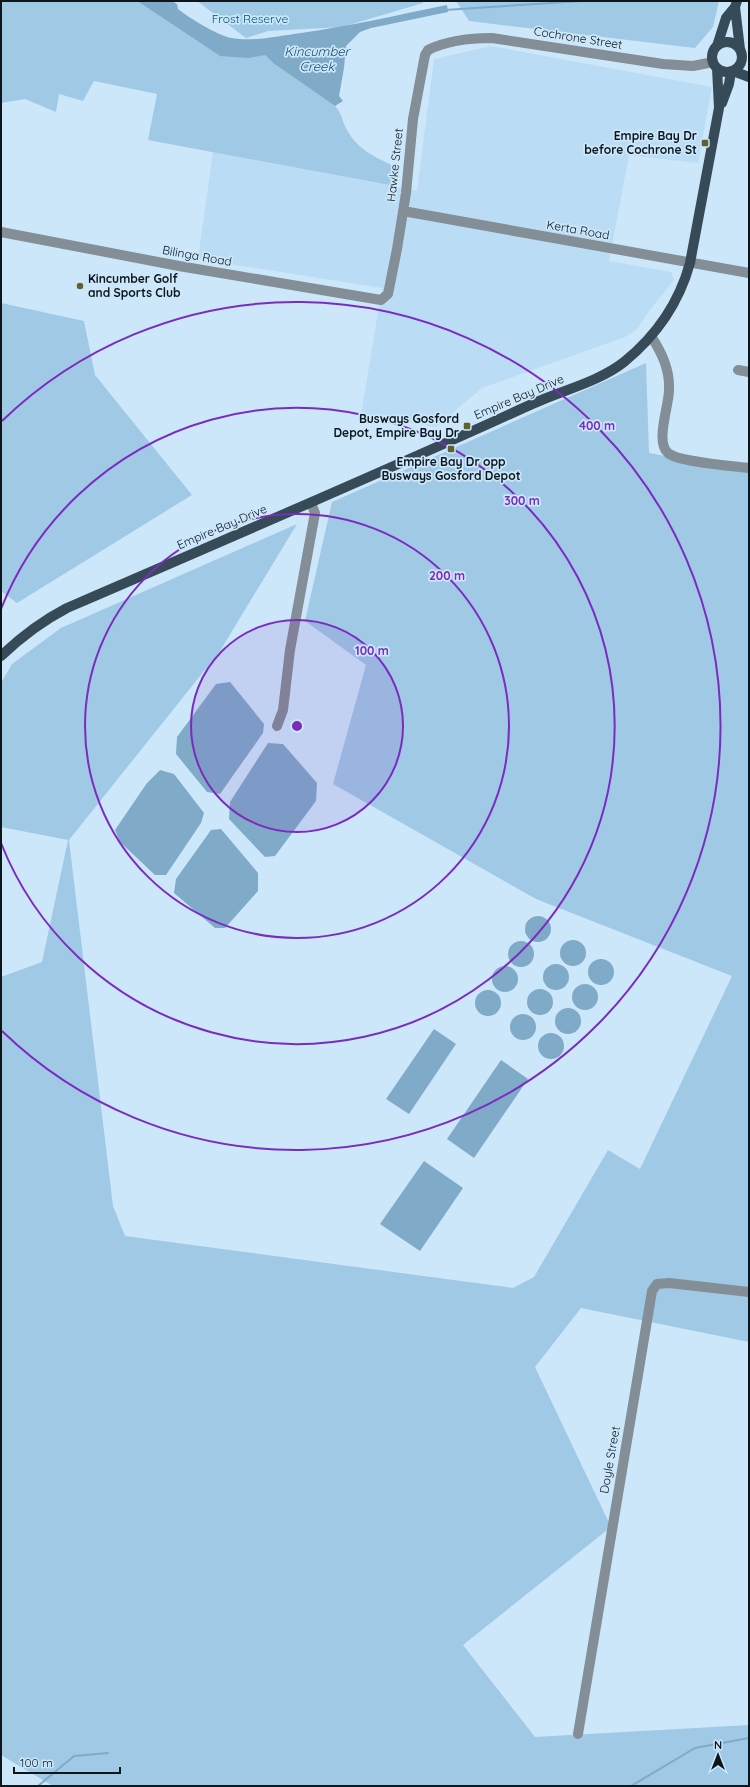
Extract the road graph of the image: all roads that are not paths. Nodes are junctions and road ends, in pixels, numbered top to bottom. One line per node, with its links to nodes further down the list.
1 (736, 4): 3 (main road); 4 (main road)
2 (439, 46): 5 (street, Cochrone Street); 9 (street, Hawke Street)
3 (717, 46): 4 (main road); 5 (main road)
4 (744, 56): 6 (main road)
5 (715, 65): 6 (main road); 8 (main road, Empire Bay Drive)
6 (732, 71): 7 (main road); 8 (main road, Empire Bay Drive)
7 (749, 77)
8 (719, 108): 11 (main road, Empire Bay Drive)
9 (403, 211): 11 (street, Kerta Road); 13 (street, Hawke Street)
10 (1, 232): 13 (street, Bilinga Road)
11 (690, 263): 12 (street, Kerta Road); 14 (main road, Empire Bay Drive)
12 (749, 273)
13 (388, 294)
14 (651, 336): 17 (street); 18 (main road, Empire Bay Drive)
15 (738, 370): 16 (street)
16 (749, 372)
17 (749, 468)
18 (311, 503): 19 (main road, Empire Bay Drive); 20 (street)
19 (1, 656)
20 (277, 726)
21 (749, 1292): 22 (street, Doyle Street)
22 (578, 1734)

